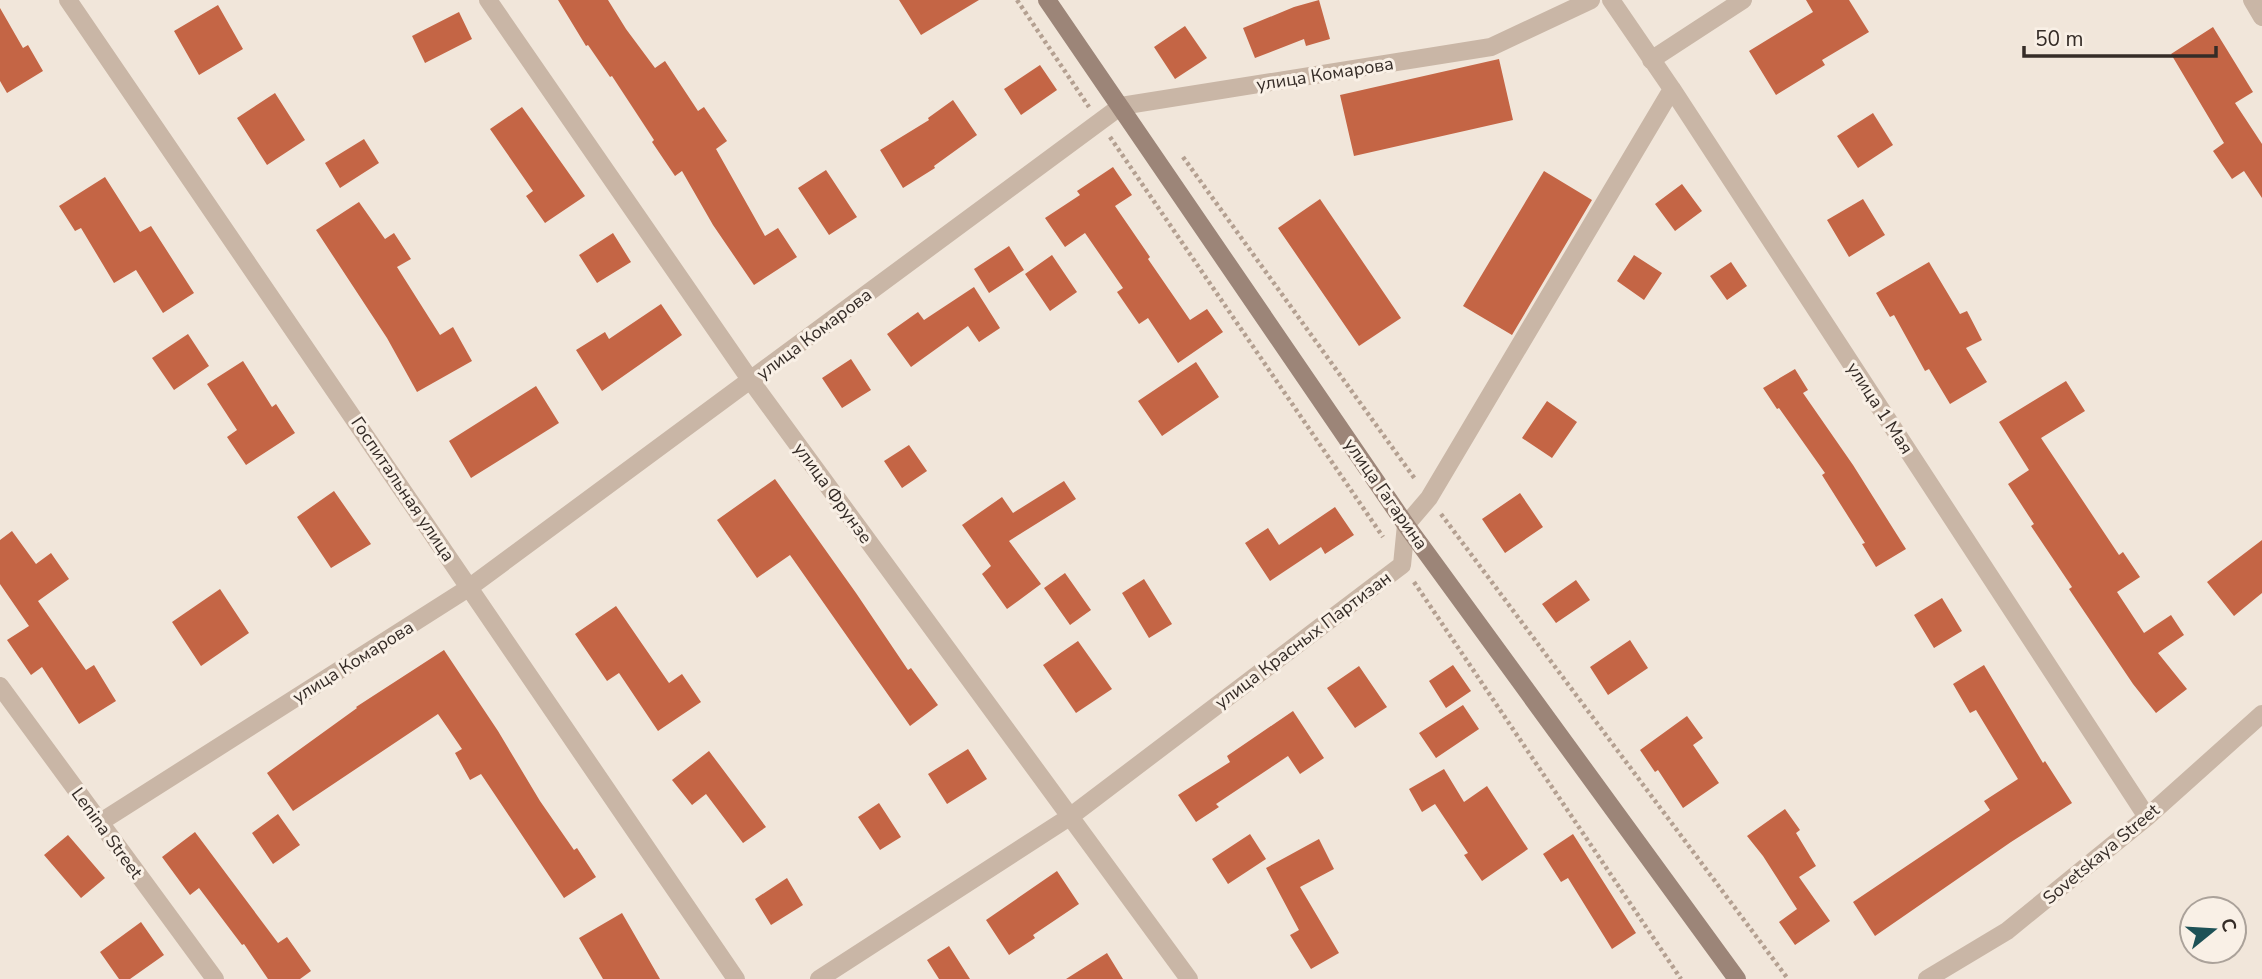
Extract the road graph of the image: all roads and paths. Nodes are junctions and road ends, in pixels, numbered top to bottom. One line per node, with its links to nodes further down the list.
1 (68, 0): 17 (street, Госпитальная улица)
2 (488, 0): 14 (street, улица Фрунзе)
3 (1017, 0): 13 (path)
4 (1046, 0): 12 (main road, улица Гагарина)
5 (1591, 0): 12 (street, улица Комарова)
6 (1611, 0): 10 (street, улица 1 Мая)
7 (1743, 0): 10 (street)
8 (2252, 0): 9 (street)
9 (2262, 17)
10 (1651, 60): 11 (street, улица 1 Мая)
11 (1672, 89): 15 (street); 21 (street, улица 1 Мая)
12 (1121, 106): 13 (street, улица Комарова); 15 (main road, улица Гагарина)
13 (1100, 122): 14 (street, улица Комарова); 16 (path)
14 (751, 381): 17 (street, улица Комарова); 20 (street, улица Фрунзе)
15 (1406, 525): 16 (street, улица Красных Партизан); 28 (main road, улица Гагарина)
16 (1402, 565): 20 (street, улица Красных Партизан); 27 (path)
17 (470, 587): 22 (street, улица Комарова); 24 (street, Госпитальная улица)
18 (0, 686): 22 (street, Lenina Street)
19 (2262, 714): 21 (street, Sovetskaya Street)
20 (1071, 816): 25 (street, улица Красных Партизан); 26 (street, улица Фрунзе)
21 (2147, 817): 29 (street, Sovetskaya Street)
22 (99, 823): 23 (street, Lenina Street)
23 (215, 979)
24 (736, 979)
25 (819, 979)
26 (1189, 979)
27 (1681, 979)
28 (1738, 979)
29 (1927, 979)

